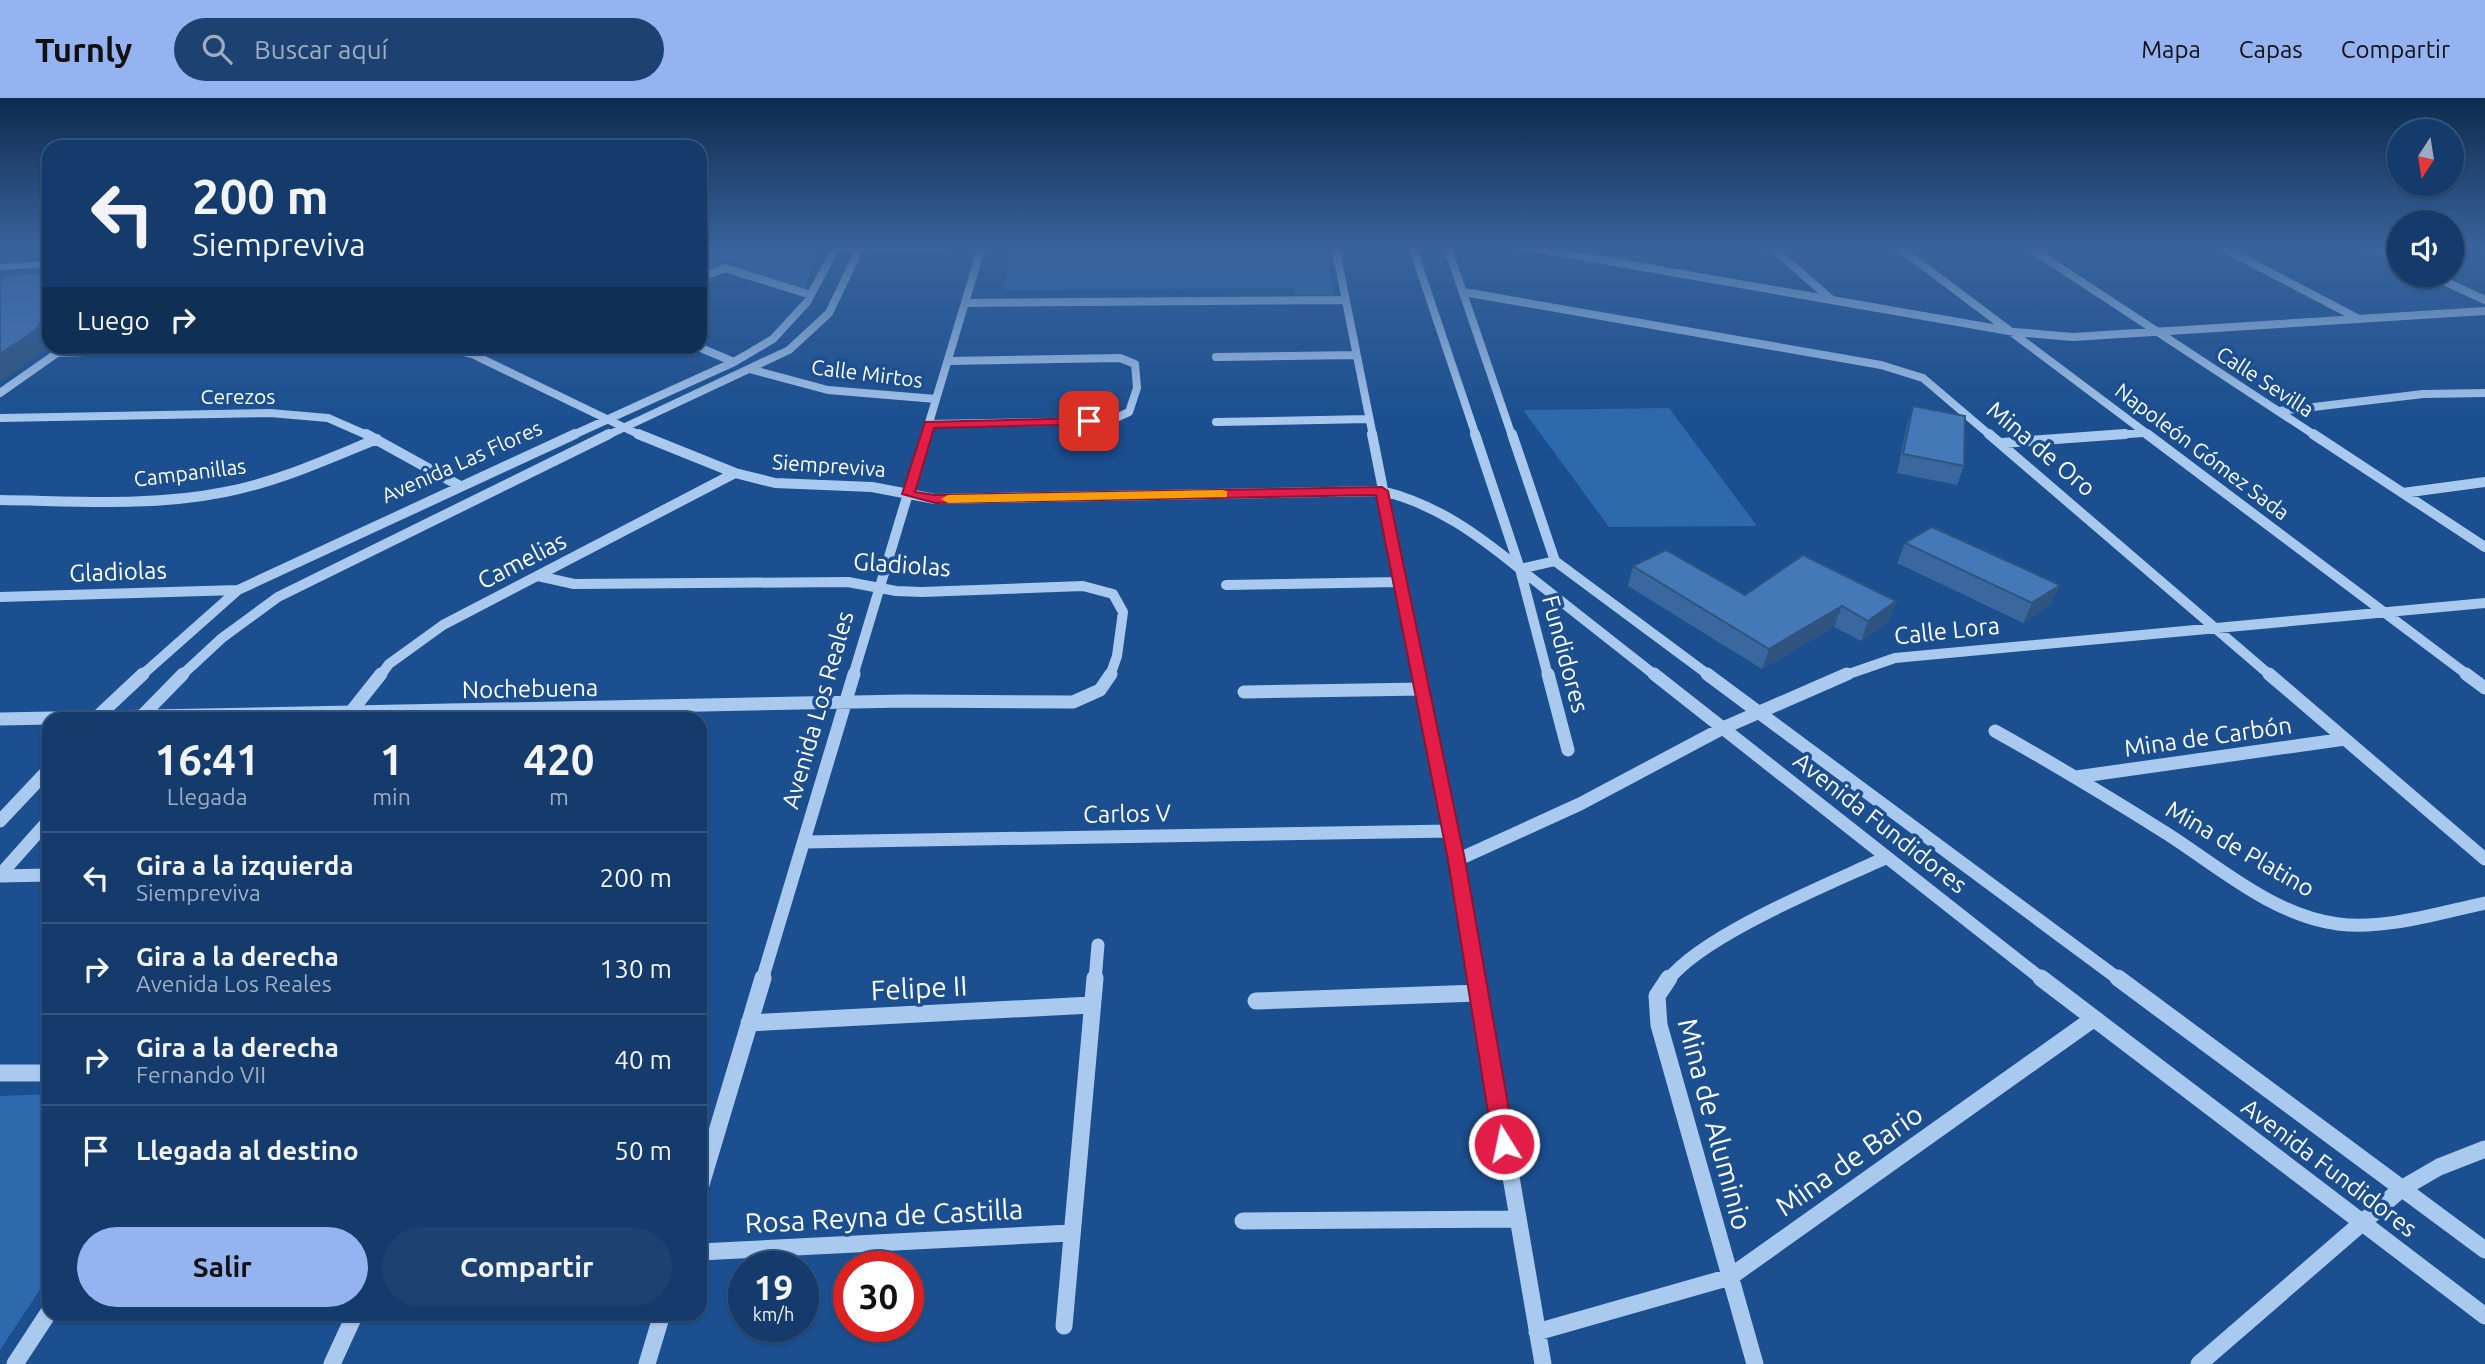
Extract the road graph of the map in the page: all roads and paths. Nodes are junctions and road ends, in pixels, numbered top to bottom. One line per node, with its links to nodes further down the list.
1 (806, 305): 22 (street, Avenida Las Flores)
2 (833, 305): 23 (street, Avenida Las Flores)
3 (966, 305): 21 (street, Avenida Los Reales)
4 (1346, 305): 19 (street)
5 (1432, 305): 46 (street)
6 (1468, 305): 45 (street)
7 (1537, 305): 36 (street, Mina de Oro)
8 (1865, 305): 14 (street)
9 (1978, 305): 14 (street, Napoleón Gómez Sada)
10 (2116, 305): 15 (street, Calle Sevilla)
11 (2333, 305): 13 (street)
12 (2485, 311): 13 (street)
13 (2360, 319): 15 (street)
14 (2015, 332): 15 (street); 34 (street, Napoleón Gómez Sada)
15 (2157, 332): 27 (street, Calle Sevilla)
16 (707, 351): 22 (street)
17 (54, 354): 24 (street)
18 (472, 354): 30 (street, Siempreviva)
19 (1356, 355): 20 (street); 29 (street)
20 (1216, 357)
21 (948, 361): 26 (street, Avenida Los Reales); 32 (street)
22 (734, 362): 30 (street, Avenida Las Flores)
23 (753, 370): 26 (street, Calle Mirtos); 33 (street, Avenida Las Flores)
24 (0, 393)
25 (2485, 393): 27 (street)
26 (936, 400): 32 (street, Avenida Los Reales)
27 (2279, 411): 41 (street, Calle Sevilla)
28 (0, 418): 35 (street, Cerezos)
29 (1369, 419): 31 (street); 40 (street)
30 (606, 420): 33 (street, Siempreviva); 39 (street, Avenida Las Flores)
31 (1216, 422)
32 (929, 424): 42 (street, Avenida Los Reales)
33 (622, 428): 37 (street, Siempreviva); 62 (street, Avenida Las Flores)
34 (2144, 433): 36 (street); 54 (street, Napoleón Gómez Sada)
35 (377, 439): 39 (street, Cerezos); 43 (street, Campanillas)
36 (2002, 443): 55 (street, Mina de Oro)
37 (735, 473): 42 (street, Siempreviva); 47 (street, Camelias)
38 (2485, 482): 41 (street)
39 (460, 486): 51 (street, Avenida Las Flores)
40 (1382, 491): 42 (street, Siempreviva); 46 (street, Siempreviva); 48 (street)
41 (2403, 493): 44 (street, Calle Sevilla)
42 (908, 494): 50 (street, Avenida Los Reales)
43 (0, 500)
44 (2485, 547)
45 (1555, 561): 46 (street); 65 (street, Avenida Fundidores)
46 (1520, 569): 68 (street, Avenida Fundidores); 71 (street, Fundidores)
47 (538, 576): 50 (street, Gladiolas); 63 (street, Camelias)
48 (1400, 582): 49 (street); 57 (street)
49 (1226, 585)
50 (878, 587): 59 (street, Gladiolas); 60 (street, Avenida Los Reales)
51 (238, 590): 52 (street, Gladiolas); 61 (street, Avenida Las Flores)
52 (0, 597)
53 (2485, 603): 54 (street, Calle Lora)
54 (2385, 614): 55 (street, Calle Lora); 56 (street, Napoleón Gómez Sada)
55 (2220, 630): 65 (street, Calle Lora); 70 (street, Mina de Oro)
56 (2485, 688)
57 (1423, 689): 58 (street); 76 (street)
58 (1244, 692)
59 (1060, 702): 60 (street, Nochebuena)
60 (845, 703): 64 (street, Nochebuena); 77 (street, Avenida Los Reales)
61 (102, 712)
62 (146, 712)
63 (351, 712)
64 (660, 712)
65 (1762, 712): 68 (street, Calle Lora); 94 (street, Avenida Fundidores)
66 (0, 719): 67 (street, Nochebuena)
67 (42, 719)
68 (1723, 727): 78 (street, Avenida Fundidores); 80 (street, Calle Lora)
69 (1995, 730): 73 (street, Mina de Platino)
70 (2345, 739): 73 (street, Mina de Carbón); 79 (street, Mina de Oro)
71 (1568, 750)
72 (42, 776): 74 (street)
73 (2076, 777): 83 (street, Mina de Platino)
74 (0, 821)
75 (42, 828): 82 (street)
76 (1450, 831): 77 (street, Carlos V); 80 (street)
77 (805, 842): 89 (street, Avenida Los Reales)
78 (1885, 858): 88 (street, Avenida Fundidores); 101 (street, Mina de Aluminio)
79 (2485, 859)
80 (1457, 860): 85 (street)
81 (42, 875): 82 (street)
82 (0, 876)
83 (2485, 903)
84 (1098, 945): 87 (street)
85 (1478, 993): 86 (street); 95 (street)
86 (1256, 1001)
87 (1091, 1005): 89 (street, Felipe II); 98 (street)
88 (2093, 1019): 97 (street, Avenida Fundidores); 101 (street, Mina de Bario)
89 (749, 1023): 93 (street, Avenida Los Reales)
90 (0, 1073): 91 (street)
91 (42, 1073)
92 (2485, 1149): 94 (street)
93 (707, 1164)
94 (2401, 1189): 97 (street); 99 (street, Avenida Fundidores)
95 (1517, 1219): 96 (street); 107 (street)
96 (1243, 1222)
97 (2365, 1224): 102 (street, Avenida Fundidores); 113 (street)
98 (1071, 1233): 100 (street, Rosa Reyna de Castilla); 106 (street)
99 (2485, 1250)
100 (707, 1251)
101 (1730, 1277): 107 (street, Mina de Bario); 112 (street, Mina de Aluminio)
102 (2485, 1316)
103 (43, 1321): 108 (street)
104 (352, 1321): 109 (street)
105 (660, 1321): 110 (street)
106 (1064, 1326)
107 (1537, 1332): 111 (street)
108 (15, 1364)
109 (331, 1364)
110 (647, 1364)
111 (1543, 1364)
112 (1755, 1364)
113 (2199, 1364)

